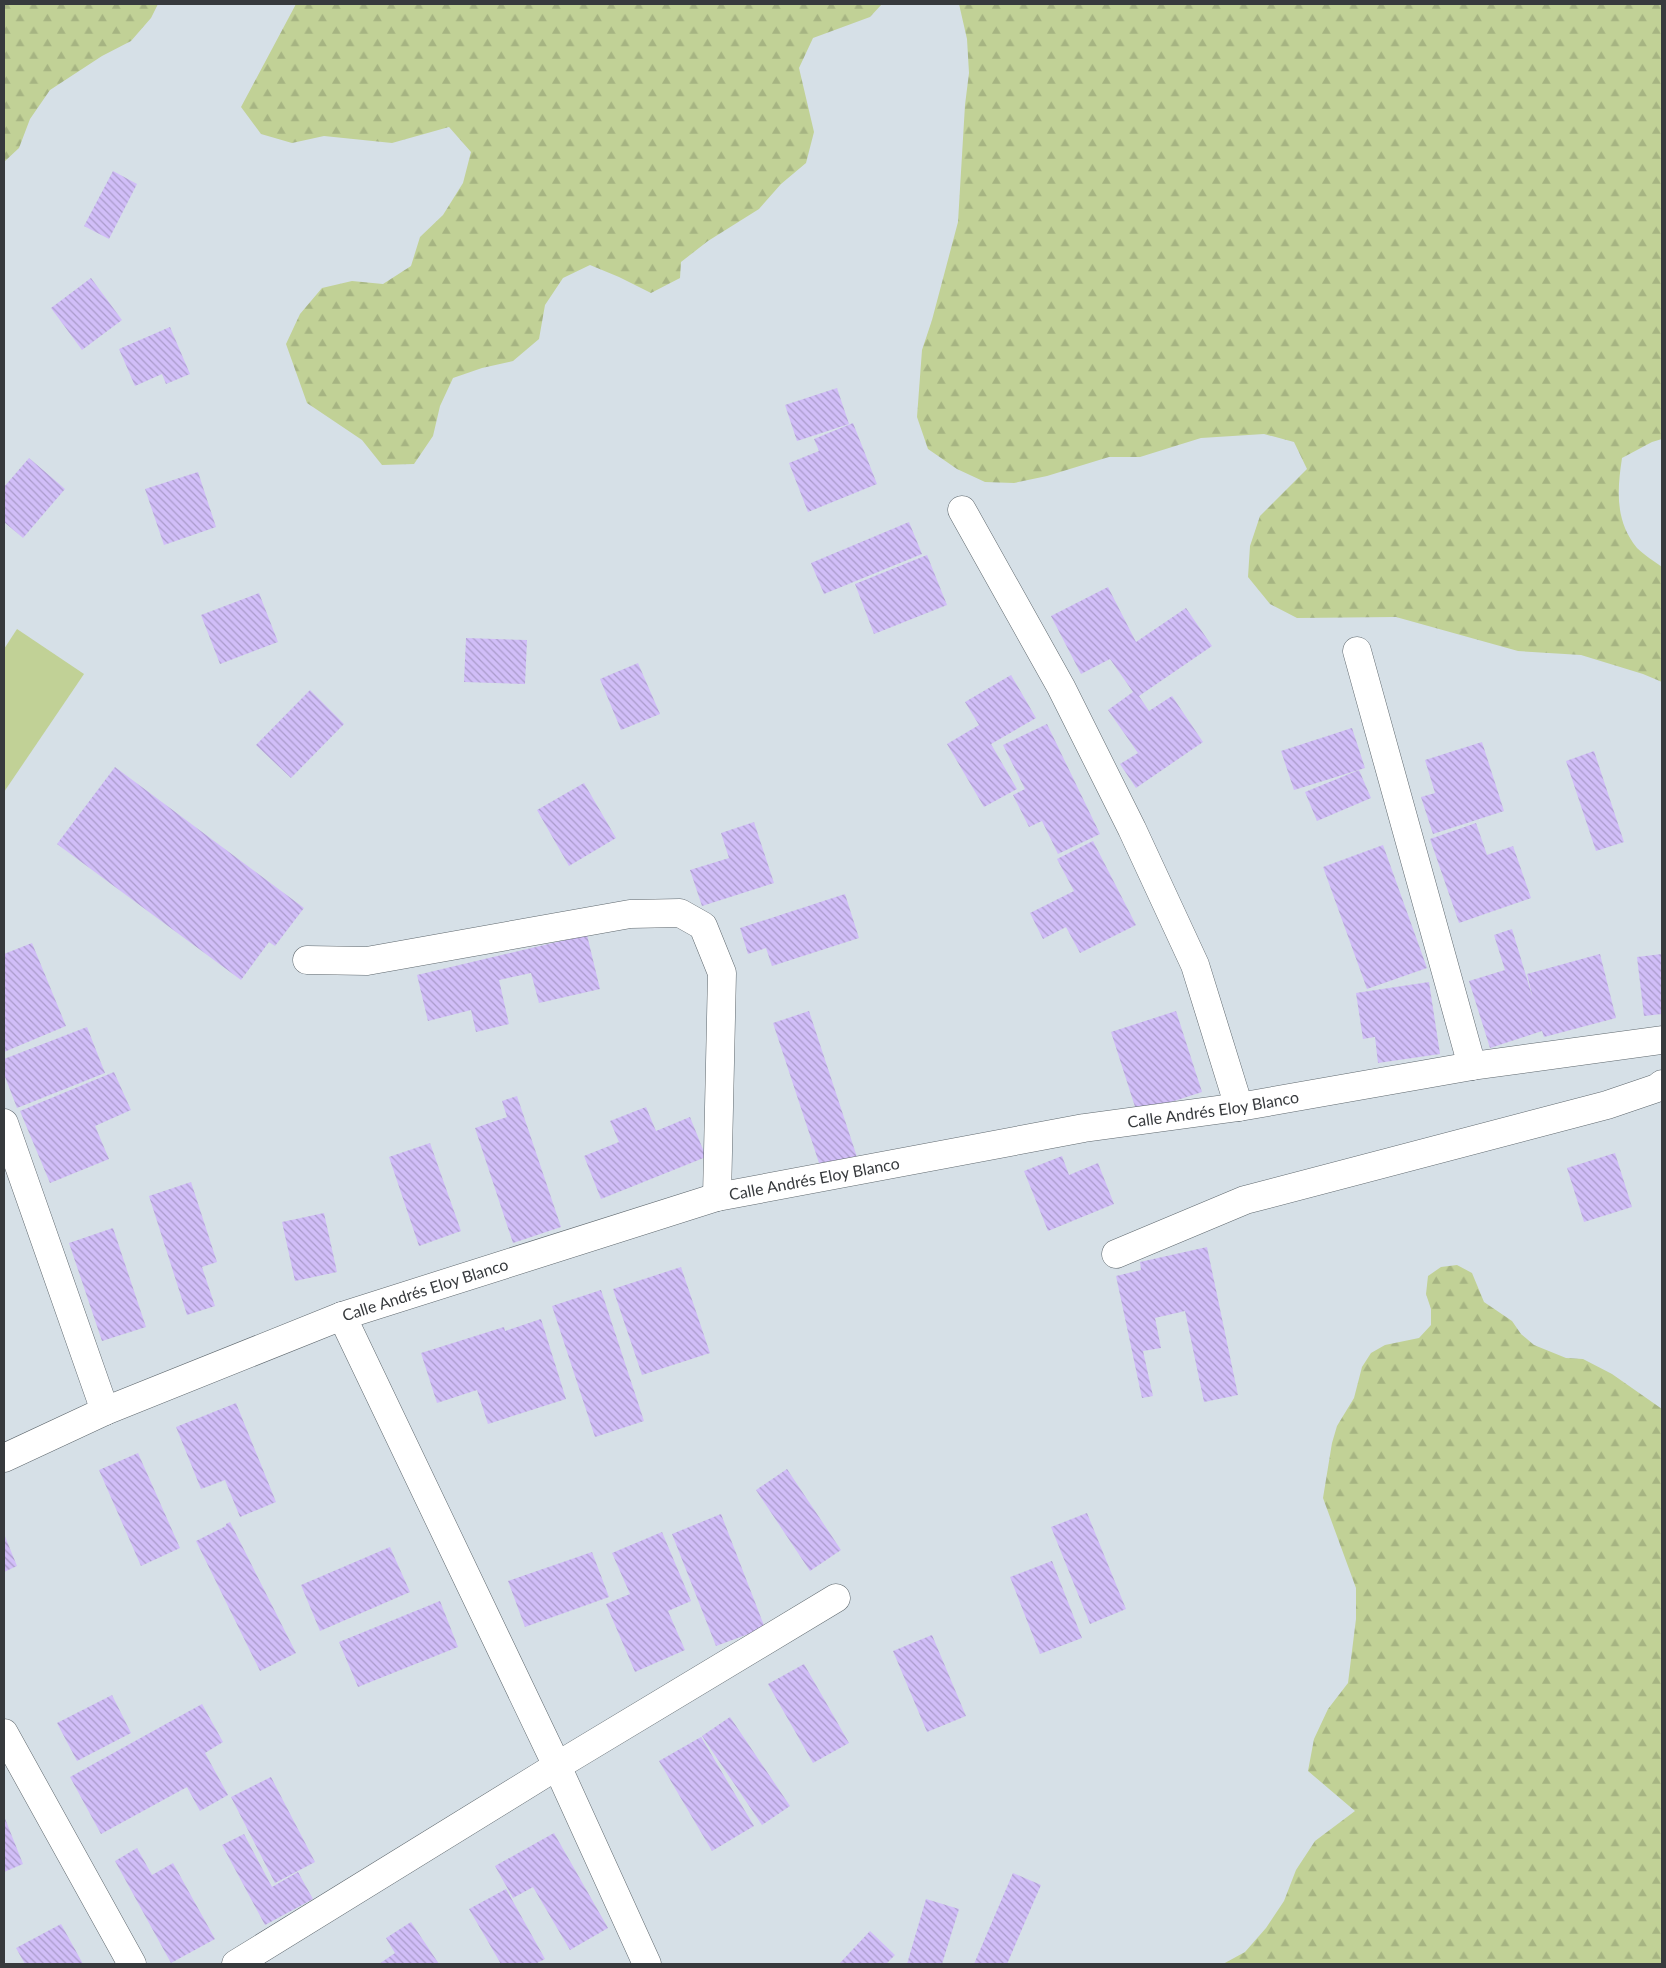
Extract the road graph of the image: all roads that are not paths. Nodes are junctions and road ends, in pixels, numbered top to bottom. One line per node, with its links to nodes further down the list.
1 (962, 510): 7 (street)
2 (1357, 650): 5 (street)
3 (307, 960): 9 (street)
4 (1662, 1040): 5 (street, Calle Andrés Eloy Blanco)
5 (1472, 1066): 7 (street, Calle Andrés Eloy Blanco)
6 (1662, 1084): 10 (street)
7 (1239, 1107): 9 (street, Calle Andrés Eloy Blanco)
8 (4, 1122): 12 (street)
9 (717, 1197): 11 (street, Calle Andrés Eloy Blanco)
10 (1116, 1254)
11 (342, 1316): 12 (street, Calle Andrés Eloy Blanco); 16 (street)
12 (105, 1411): 13 (street, Calle Andrés Eloy Blanco)
13 (4, 1458)
14 (836, 1598): 16 (street)
15 (7, 1748): 17 (street)
16 (557, 1766): 18 (street); 19 (street)
17 (132, 1964)
18 (236, 1964)
19 (647, 1964)

